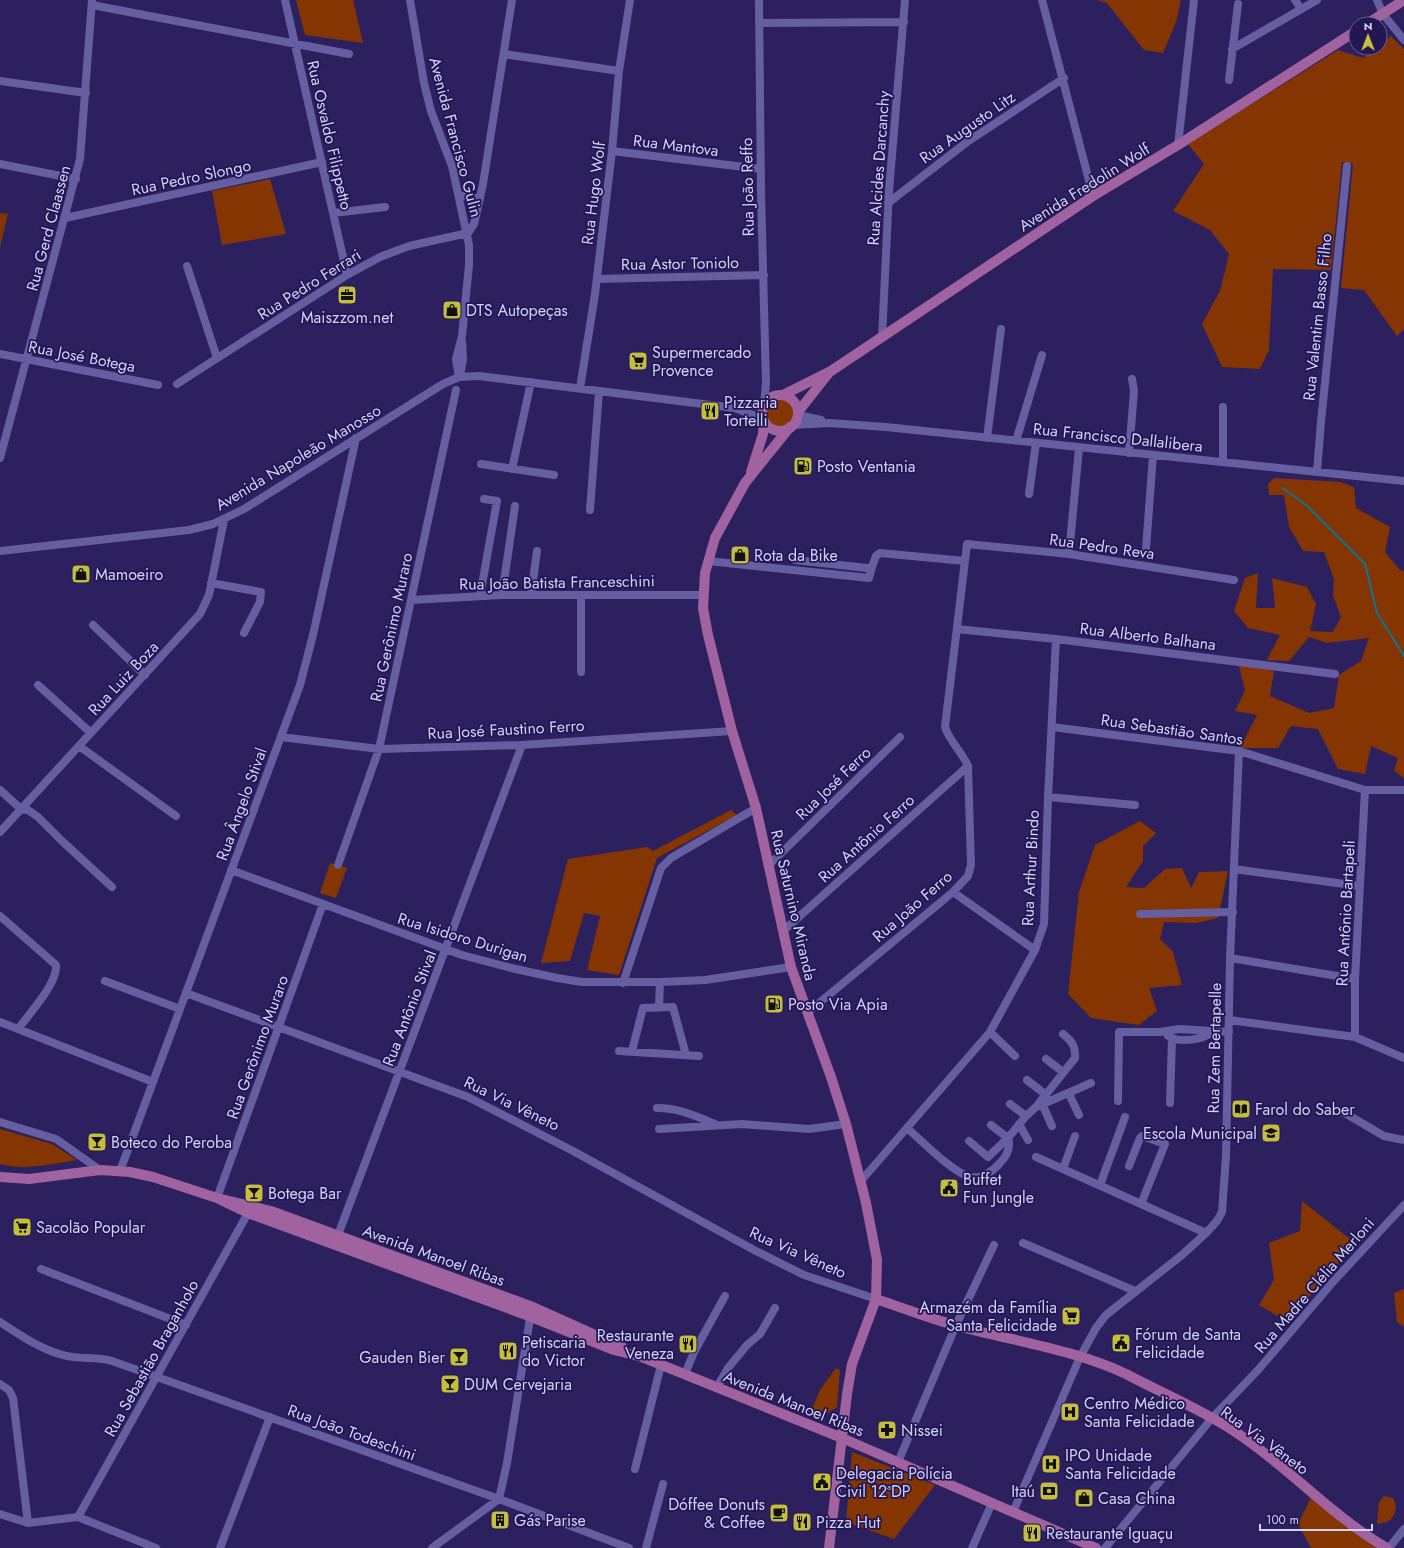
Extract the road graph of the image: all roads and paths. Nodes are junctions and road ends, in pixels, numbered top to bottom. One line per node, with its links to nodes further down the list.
1 (285, 0): 22 (street, Rua Osvaldo Filippetto)
2 (410, 0): 38 (street, Avenida Francisco Gulin)
3 (512, 0): 25 (street)
4 (630, 0): 26 (street, Rua Hugo Wolf)
5 (759, 0): 19 (street, Rua João Reffo)
6 (905, 0): 18 (street, Rua Alcides Darcanchy)
7 (1042, 0): 27 (street)
8 (1194, 0): 31 (street)
9 (1295, 0): 15 (street)
10 (1317, 0): 15 (street)
11 (1377, 0): 16 (street)
12 (1404, 0): 16 (main road)
13 (92, 2): 22 (street); 30 (street, Rua Gerd Claassen)
14 (1238, 4): 23 (street)
15 (1301, 9): 23 (street)
16 (1383, 14): 17 (main road); 21 (street)
17 (1380, 16)
18 (904, 22): 19 (street); 41 (street, Rua Alcides Darcanchy)
19 (759, 23): 36 (street, Rua João Reffo)
20 (1348, 36): 31 (main road, Avenida Fredolin Wolf)
21 (1404, 40)
22 (295, 44): 24 (street); 33 (street, Rua Osvaldo Filippetto)
23 (1232, 49): 28 (street)
24 (349, 54)
25 (504, 54): 26 (street); 40 (street)
26 (619, 71): 32 (street, Rua Hugo Wolf)
27 (1064, 78): 39 (street); 41 (street, Rua Augusto Litz)
28 (1229, 80)
29 (0, 82): 30 (street)
30 (86, 93): 37 (street, Rua Gerd Claassen)
31 (1178, 145): 39 (main road, Avenida Fredolin Wolf)
32 (612, 152): 36 (street, Rua Mantova); 49 (street, Rua Hugo Wolf)
33 (322, 162): 43 (street, Rua Osvaldo Filippetto); 44 (street, Rua Pedro Slongo)
34 (0, 164): 37 (street)
35 (1347, 166): 84 (street, Rua Valentim Basso Filho)
36 (760, 169): 48 (street, Rua João Reffo)
37 (76, 180): 44 (street, Rua Gerd Claassen)
38 (459, 195): 40 (street); 45 (street, Avenida Francisco Gulin)
39 (1093, 196): 51 (main road, Avenida Fredolin Wolf)
40 (480, 199): 45 (street)
41 (888, 202): 51 (street, Rua Alcides Darcanchy)
42 (385, 207): 43 (street)
43 (333, 213): 47 (street, Rua Osvaldo Filippetto)
44 (65, 218): 55 (street, Rua Gerd Claassen)
45 (468, 233): 47 (street, Rua Pedro Ferrari); 57 (street)
46 (187, 266): 54 (street)
47 (347, 275): 54 (street, Rua Pedro Ferrari)
48 (764, 275): 49 (street, Rua Astor Toniolo); 66 (street, Rua João Reffo)
49 (597, 279): 62 (street, Rua Hugo Wolf)
50 (1001, 329): 74 (street)
51 (882, 338): 56 (main road, Avenida Fredolin Wolf)
52 (0, 354): 55 (street, Rua José Botega)
53 (1042, 355): 75 (street)
54 (217, 358): 60 (street, Rua Pedro Ferrari)
55 (27, 359): 61 (street, Rua José Botega); 80 (street, Rua Gerd Claassen)
56 (830, 371): 65 (main road, Avenida Fredolin Wolf); 69 (main road, Avenida Fredolin Wolf)
57 (459, 377): 59 (street); 73 (street, Avenida Napoleão Manosso)
58 (1132, 379): 78 (street)
59 (530, 382): 62 (street); 83 (street)
60 (177, 384)
61 (158, 385)
62 (580, 388): 64 (street)
63 (456, 390): 108 (street, Rua Gerônimo Muraro)
64 (599, 391): 68 (street); 91 (street)
65 (783, 395): 66 (main road); 69 (main road)
66 (767, 400): 68 (street); 70 (main road)
67 (1223, 407): 81 (street)
68 (735, 408): 70 (street)
69 (798, 413): 71 (street, Rua Francisco Dallalibera); 72 (main road)
70 (763, 421): 72 (main road); 86 (main road, Rua Saturnino Miranda)
71 (829, 422): 72 (street, Rua Francisco Dallalibera); 74 (street, Rua Francisco Dallalibera)
72 (792, 426): 86 (main road, Rua Saturnino Miranda)
73 (356, 438): 92 (street, Avenida Napoleão Manosso); 120 (street, Rua Ângelo Stival)
74 (987, 438): 75 (street, Rua Francisco Dallalibera)
75 (1016, 441): 76 (street, Rua Francisco Dallalibera)
76 (1036, 443): 77 (street, Rua Francisco Dallalibera); 88 (street)
77 (1079, 448): 78 (street, Rua Francisco Dallalibera); 96 (street)
78 (1129, 453): 79 (street, Rua Francisco Dallalibera)
79 (1153, 455): 81 (street, Rua Francisco Dallalibera); 93 (street)
80 (0, 458)
81 (1223, 462): 84 (street, Rua Francisco Dallalibera)
82 (481, 464): 83 (street)
83 (512, 469): 85 (street)
84 (1318, 471): 87 (street, Rua Francisco Dallalibera)
85 (554, 475)
86 (750, 476): 98 (main road, Rua Saturnino Miranda)
87 (1404, 481)
88 (1029, 494)
89 (484, 499): 107 (street)
90 (515, 506): 103 (street)
91 (590, 510)
92 (224, 520): 94 (street, Avenida Napoleão Manosso); 102 (street, Rua Luiz Boza)
93 (1146, 549)
94 (0, 551)
95 (537, 551): 104 (street)
96 (1069, 554): 99 (street, Rua Pedro Reva); 101 (street, Rua Pedro Reva)
97 (795, 560): 100 (street)
98 (708, 561): 100 (street); 106 (main road, Rua Saturnino Miranda)
99 (965, 561): 100 (street); 110 (street)
100 (872, 567)
101 (1234, 580)
102 (211, 583): 111 (street); 115 (street, Rua Luiz Boza)
103 (502, 595): 104 (street, Rua João Batista Franceschini); 107 (street, Rua João Batista Franceschini)
104 (531, 595): 105 (street, Rua João Batista Franceschini)
105 (581, 595): 106 (street, Rua João Batista Franceschini); 113 (street)
106 (704, 595): 118 (main road, Rua Saturnino Miranda)
107 (480, 596): 108 (street, Rua João Batista Franceschini)
108 (411, 600): 124 (street, Rua Gerônimo Muraro)
109 (93, 625): 115 (street)
110 (956, 629): 112 (street, Rua Alberto Balhana); 126 (street)
111 (244, 634)
112 (1056, 639): 114 (street, Rua Alberto Balhana); 117 (street, Rua Arthur Bindo)
113 (581, 672)
114 (1335, 674)
115 (145, 675): 119 (street, Rua Luiz Boza)
116 (38, 685): 119 (street)
117 (1052, 727): 125 (street, Rua Sebastião Santos); 130 (street, Rua Arthur Bindo)
118 (732, 731): 122 (street, Rua José Faustino Ferro); 132 (main road, Rua Saturnino Miranda)
119 (91, 733): 123 (street, Rua Luiz Boza)
120 (281, 737): 124 (street, Rua José Faustino Ferro); 139 (street, Rua Ângelo Stival)
121 (900, 738): 137 (street, Rua José Ferro)
122 (522, 745): 124 (street, Rua José Faustino Ferro); 148 (street, Rua Antônio Stival)
123 (79, 746): 133 (street, Rua Luiz Boza); 134 (street)
124 (379, 749): 136 (street, Rua Gerônimo Muraro)
125 (1239, 751): 128 (street, Rua Sebastião Santos); 138 (street, Rua Zem Bertapelle)
126 (968, 766): 142 (street, Rua João Ferro); 147 (street, Rua Antônio Ferro)
127 (0, 790): 133 (street)
128 (1365, 790): 129 (street, Rua Sebastião Santos); 140 (street, Rua Antônio Bartapeli)
129 (1404, 790)
130 (1048, 797): 131 (street); 149 (street, Rua Arthur Bindo)
131 (1135, 805)
132 (756, 808): 137 (main road, Rua Saturnino Miranda); 155 (street)
133 (21, 809): 135 (street, Rua Luiz Boza); 141 (street)
134 (176, 816)
135 (0, 832)
136 (338, 865)
137 (769, 865): 147 (main road, Rua Saturnino Miranda)
138 (1234, 869): 140 (street); 144 (street, Rua Zem Bertapelle)
139 (232, 870): 143 (street, Rua Isidoro Durigan); 156 (street, Rua Ângelo Stival)
140 (1360, 886): 152 (street, Rua Antônio Bartapeli)
141 (112, 887)
142 (953, 892): 149 (street); 159 (street, Rua João Ferro)
143 (323, 904): 148 (street, Rua Isidoro Durigan); 162 (street, Rua Gerônimo Muraro)
144 (1233, 912): 145 (street); 150 (street, Rua Zem Bertapelle)
145 (1140, 914)
146 (0, 916): 163 (street)
147 (783, 931): 151 (main road, Rua Saturnino Miranda)
148 (446, 949): 155 (street, Rua Isidoro Durigan); 178 (street, Rua Antônio Stival)
149 (1035, 950): 164 (street, Rua Arthur Bindo)
150 (1230, 958): 152 (street); 160 (street, Rua Zem Bertapelle)
151 (791, 967): 154 (street, Rua Isidoro Durigan); 159 (main road, Rua Saturnino Miranda)
152 (1355, 979): 169 (street, Rua Antônio Bartapeli)
153 (105, 981): 158 (street)
154 (660, 982): 155 (street, Rua Isidoro Durigan); 157 (street)
155 (623, 983)
156 (186, 993): 158 (street, Rua Ângelo Stival); 162 (street, Rua Via Vêneto)
157 (659, 1007): 172 (street); 173 (street)
158 (180, 1009): 181 (street, Rua Ângelo Stival)
159 (807, 1013): 195 (main road, Rua Saturnino Miranda)
160 (1228, 1020): 167 (street, Rua Zem Bertapelle); 169 (street)
161 (0, 1022): 163 (street)
162 (279, 1027): 178 (street, Rua Via Vêneto); 215 (street, Rua Gerônimo Muraro)
163 (18, 1029): 181 (street)
164 (990, 1032): 175 (street); 201 (street, Rua Arthur Bindo)
165 (1160, 1032): 166 (street); 170 (street); 185 (street)
166 (1212, 1032): 167 (street); 170 (street)
167 (1229, 1032): 219 (street, Rua Zem Bertapelle)
168 (1063, 1034): 179 (street)
169 (1355, 1037): 176 (street)
170 (1172, 1039): 186 (street)
171 (619, 1051): 172 (street)
172 (632, 1051): 173 (street)
173 (686, 1055): 174 (street)
174 (699, 1056)
175 (1014, 1056)
176 (1404, 1058)
177 (1046, 1059): 179 (street)
178 (400, 1071): 220 (street, Rua Antônio Stival); 226 (street, Rua Via Vêneto)
179 (1063, 1072): 184 (street)
180 (1027, 1080): 184 (street)
181 (153, 1082): 211 (street, Rua Ângelo Stival)
182 (1091, 1083): 183 (street)
183 (1069, 1094): 188 (street); 191 (street)
184 (1046, 1095): 188 (street)
185 (1118, 1101)
186 (1170, 1103)
187 (1010, 1104): 192 (street)
188 (1040, 1107): 192 (street); 199 (street)
189 (657, 1108): 197 (street)
190 (1343, 1112): 205 (street)
191 (1079, 1115)
192 (1026, 1116): 196 (street)
193 (1125, 1117): 214 (street)
194 (0, 1122): 210 (street)
195 (846, 1124): 197 (street); 213 (main road, Rua Saturnino Miranda)
196 (1020, 1124): 203 (street); 204 (street)
197 (716, 1125): 200 (street)
198 (991, 1125): 203 (street)
199 (1052, 1126)
200 (659, 1129)
201 (908, 1129): 203 (street); 213 (street, Rua Arthur Bindo)
202 (1075, 1136): 209 (street)
203 (1008, 1138): 206 (street)
204 (1028, 1140)
205 (1404, 1140)
206 (969, 1141)
207 (1036, 1157): 209 (street)
208 (1130, 1166): 216 (street)
209 (1063, 1169): 214 (street)
210 (100, 1170): 211 (main road, Avenida Manoel Ribas); 212 (main road, Avenida Manoel Ribas)
211 (120, 1171): 215 (main road, Avenida Manoel Ribas)
212 (0, 1178)
213 (860, 1182): 226 (main road, Rua Saturnino Miranda)
214 (1100, 1185): 216 (street)
215 (217, 1198): 218 (main road, Avenida Manoel Ribas); 220 (main road, Avenida Manoel Ribas)
216 (1141, 1204): 219 (street)
217 (1404, 1205): 239 (street, Rua Madre Clélia Merloni)
218 (248, 1213): 228 (main road, Avenida Manoel Ribas); 230 (street, Rua Sebastião Braganholo)
219 (1206, 1233): 224 (street, Rua Zem Bertapelle)
220 (338, 1236): 228 (main road, Avenida Manoel Ribas)
221 (1023, 1243): 224 (street)
222 (994, 1245): 231 (street)
223 (41, 1270): 230 (street)
224 (1135, 1291): 232 (street, Rua Zem Bertapelle)
225 (725, 1296): 234 (street)
226 (876, 1299): 231 (main road, Rua Via Vêneto); 240 (main road, Rua Saturnino Miranda)
227 (775, 1308): 237 (street)
228 (531, 1311): 233 (main road, Avenida Manoel Ribas); 244 (street)
229 (0, 1322): 235 (street, Rua João Todeschini)
230 (186, 1325): 235 (street, Rua Sebastião Braganholo)
231 (956, 1325): 232 (main road, Rua Via Vêneto); 241 (street)
232 (1080, 1357): 239 (main road, Rua Via Vêneto); 246 (street, Rua Zem Bertapelle)
233 (661, 1365): 234 (main road, Avenida Manoel Ribas); 242 (street)
234 (685, 1374): 237 (main road, Avenida Manoel Ribas)
235 (157, 1376): 238 (street, Rua João Todeschini); 248 (street, Rua Sebastião Braganholo)
236 (0, 1384): 249 (street)
237 (717, 1387): 240 (main road, Avenida Manoel Ribas)
238 (270, 1417): 244 (street, Rua João Todeschini); 252 (street)
239 (1212, 1418): 259 (street, Rua Madre Clélia Merloni); 260 (main road, Rua Via Vêneto)
240 (842, 1438): 241 (main road, Avenida Manoel Ribas); 256 (main road, Rua Saturnino Miranda)
241 (898, 1462): 245 (main road, Avenida Manoel Ribas)
242 (634, 1469)
243 (664, 1484): 255 (street)
244 (499, 1499): 253 (street); 254 (street, Rua João Todeschini)
245 (992, 1503): 246 (main road, Avenida Manoel Ribas); 257 (street)
246 (1013, 1512): 258 (main road, Avenida Manoel Ribas)
247 (0, 1514): 249 (street)
248 (78, 1518): 249 (street); 251 (street)
249 (28, 1523)
250 (1404, 1528): 260 (street)
251 (156, 1548)
252 (220, 1548)
253 (432, 1548)
254 (629, 1548)
255 (646, 1548)
256 (830, 1548)
257 (972, 1548)
258 (1096, 1548)
259 (1105, 1548)
260 (1388, 1548)

